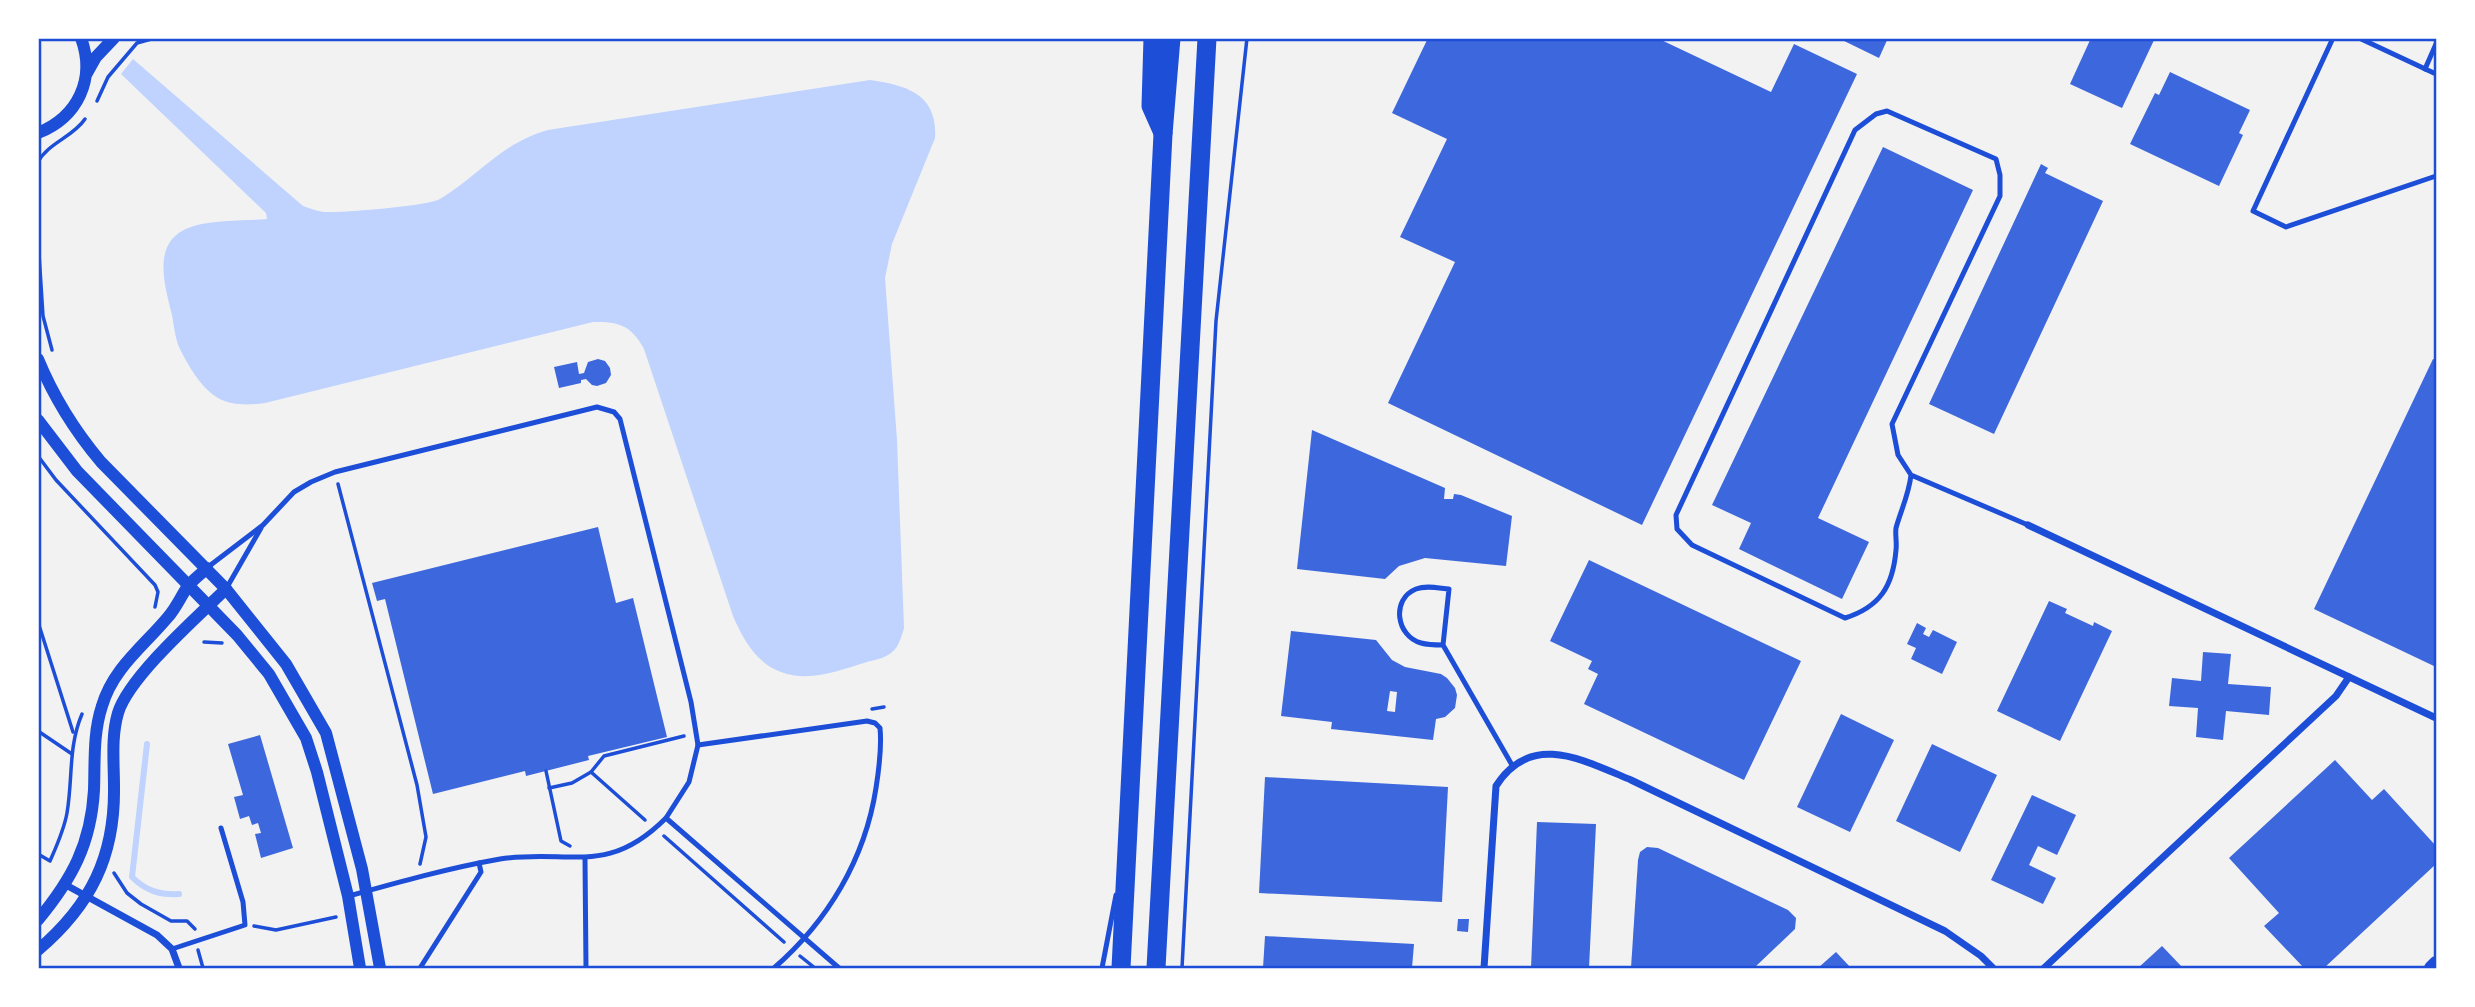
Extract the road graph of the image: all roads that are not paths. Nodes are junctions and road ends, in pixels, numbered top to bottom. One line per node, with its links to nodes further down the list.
1 (81, 38): 10 (street)
2 (114, 38): 10 (street)
3 (1153, 38): 13 (highway)
4 (1171, 38): 13 (highway)
5 (1207, 38): 52 (highway)
6 (2333, 38): 14 (lane)
7 (2359, 38): 9 (lane)
8 (2437, 44): 9 (lane)
9 (2425, 69): 11 (lane)
10 (87, 73): 12 (street)
11 (2437, 74)
12 (39, 133)
13 (1163, 134): 30 (highway)
14 (2437, 176)
15 (38, 359): 20 (street)
16 (38, 420): 21 (street)
17 (1911, 475): 17 (lane); 19 (lane)
18 (262, 525): 20 (lane); 22 (lane); 27 (lane)
19 (2028, 525): 25 (street)
20 (207, 568): 21 (street); 22 (street)
21 (189, 585): 23 (street); 34 (street)
22 (226, 589): 23 (street); 35 (street)
23 (209, 606): 36 (street); 37 (street)
24 (1443, 645): 24 (lane); 28 (lane)
25 (2349, 677): 26 (street); 55 (street)
26 (2437, 718)
27 (698, 745): 29 (lane); 39 (lane)
28 (1512, 765): 53 (street); 54 (street)
29 (666, 818): 32 (lane); 39 (lane)
30 (1129, 823): 50 (lane); 51 (highway)
31 (221, 828): 40 (lane)
32 (586, 859): 33 (lane); 47 (lane)
33 (479, 863): 35 (lane); 46 (lane)
34 (66, 885): 37 (street); 38 (street)
35 (367, 891): 36 (lane); 45 (street)
36 (348, 896): 44 (street)
37 (87, 898): 40 (street); 41 (street)
38 (38, 920)
39 (804, 938): 48 (lane); 49 (lane)
40 (172, 949): 43 (street)
41 (38, 950)
42 (2437, 963): 56 (main road)
43 (179, 968)
44 (360, 968)
45 (380, 968)
46 (420, 968)
47 (586, 968)
48 (774, 968)
49 (839, 968)
50 (1102, 968)
51 (1121, 968)
52 (1156, 968)
53 (1484, 968)
54 (1993, 968)
55 (2045, 968)
56 (2431, 968)

